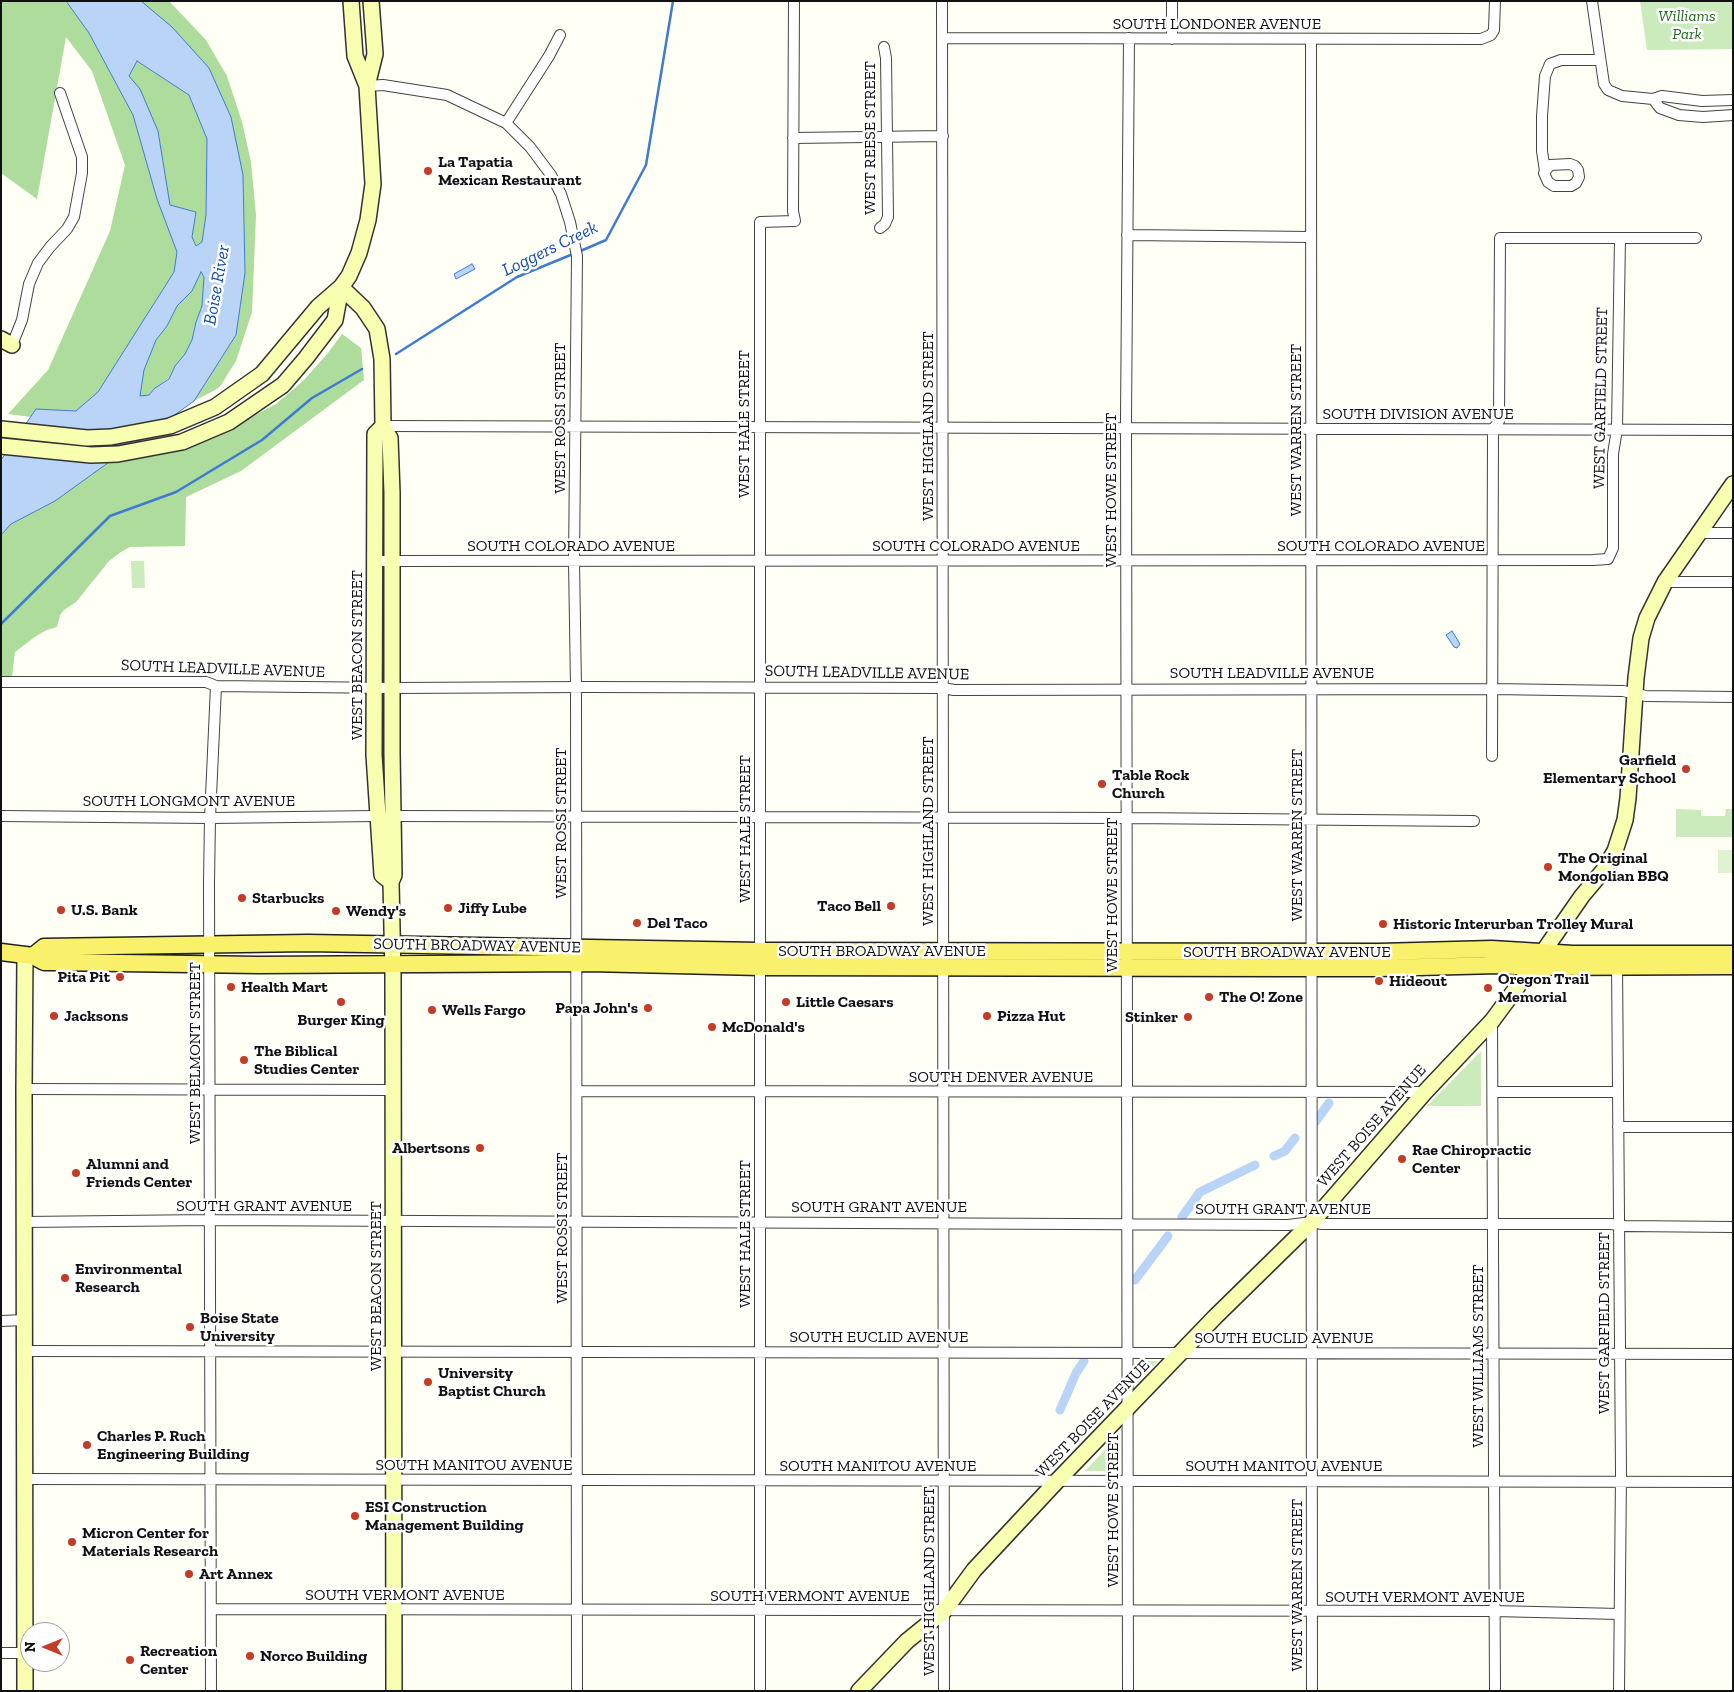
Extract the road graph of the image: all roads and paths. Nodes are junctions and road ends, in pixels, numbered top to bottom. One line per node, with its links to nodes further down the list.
1 (351, 1): 15 (street)
2 (371, 1): 15 (street)
3 (794, 1): 23 (street, WEST HALE STREET)
4 (942, 1): 9 (street, WEST HIGHLAND STREET)
5 (1172, 1): 11 (street)
6 (1495, 1): 12 (street, SOUTH LONDONER AVENUE)
7 (1592, 1): 14 (street)
8 (560, 35): 20 (street)
9 (942, 38): 10 (street, SOUTH LONDONER AVENUE); 21 (street, WEST HIGHLAND STREET)
10 (1128, 38): 11 (street, SOUTH LONDONER AVENUE); 26 (street, WEST HOWE STREET)
11 (1172, 39): 12 (street, SOUTH LONDONER AVENUE)
12 (1311, 39): 27 (street, WEST WARREN STREET)
13 (884, 47): 22 (street, WEST REESE STREET)
14 (1600, 60): 17 (street); 24 (street)
15 (367, 86): 20 (street, WEST ROSSI STREET); 30 (street)
16 (60, 93): 31 (street)
17 (1653, 99): 18 (street); 19 (street)
18 (1733, 100)
19 (1733, 115)
20 (506, 123): 34 (street, WEST ROSSI STREET)
21 (943, 136): 22 (street); 35 (street, WEST HIGHLAND STREET)
22 (887, 137): 23 (street); 25 (street, WEST REESE STREET)
23 (793, 138): 33 (street, WEST HALE STREET)
24 (1545, 171)
25 (880, 228)
26 (1127, 235): 27 (street); 36 (street, WEST HOWE STREET)
27 (1311, 237): 37 (street, WEST WARREN STREET)
28 (1620, 238): 29 (street); 39 (street); 40 (street, WEST GARFIELD STREET)
29 (1696, 238)
30 (341, 287): 32 (street, WEST BEACON STREET); 38 (street); 42 (street)
31 (6, 342)
32 (384, 426): 34 (street, SOUTH DIVISION AVENUE); 48 (street, WEST BEACON STREET); 49 (street, WEST BEACON STREET)
33 (759, 427): 34 (street, SOUTH DIVISION AVENUE); 35 (street, SOUTH DIVISION AVENUE); 51 (street, WEST HALE STREET)
34 (576, 428): 50 (street, WEST ROSSI STREET)
35 (942, 428): 36 (street, SOUTH DIVISION AVENUE); 52 (street, WEST HIGHLAND STREET)
36 (1126, 428): 37 (street, SOUTH DIVISION AVENUE); 53 (street, WEST HOWE STREET)
37 (1312, 428): 39 (street, SOUTH DIVISION AVENUE); 54 (street, WEST WARREN STREET)
38 (1, 429)
39 (1493, 429): 40 (street, SOUTH DIVISION AVENUE); 47 (street)
40 (1617, 429): 41 (street, SOUTH DIVISION AVENUE); 46 (street, WEST GARFIELD STREET)
41 (1733, 430)
42 (1, 446)
43 (1733, 484): 44 (street, WEST BOISE AVENUE)
44 (1700, 532): 45 (street); 55 (street, WEST BOISE AVENUE)
45 (1733, 532)
46 (1608, 559): 47 (street, SOUTH COLORADO AVENUE)
47 (1493, 560): 54 (street, SOUTH COLORADO AVENUE); 66 (street)
48 (374, 561): 49 (street, SOUTH COLORADO AVENUE); 61 (street, WEST BEACON STREET)
49 (391, 561): 50 (street, SOUTH COLORADO AVENUE); 62 (street, WEST BEACON STREET)
50 (574, 561): 51 (street, SOUTH COLORADO AVENUE); 59 (street, WEST ROSSI STREET)
51 (759, 561): 52 (street, SOUTH COLORADO AVENUE); 60 (street, WEST HALE STREET)
52 (943, 561): 53 (street, SOUTH COLORADO AVENUE); 63 (street, WEST HIGHLAND STREET)
53 (1126, 561): 54 (street, SOUTH COLORADO AVENUE); 64 (street, WEST HOWE STREET)
54 (1312, 561): 65 (street, WEST WARREN STREET)
55 (1665, 582): 56 (street); 67 (street, WEST BOISE AVENUE)
56 (1733, 582)
57 (1, 682): 58 (street, SOUTH LEADVILLE AVENUE)
58 (216, 686): 61 (street, SOUTH LEADVILLE AVENUE); 74 (street, WEST BELMONT STREET)
59 (576, 687): 60 (street, SOUTH LEADVILLE AVENUE); 62 (street, SOUTH LEADVILLE AVENUE); 72 (street, WEST ROSSI STREET)
60 (760, 687): 63 (street, SOUTH LEADVILLE AVENUE); 73 (street, WEST HALE STREET)
61 (375, 688): 62 (street, SOUTH LEADVILLE AVENUE); 71 (street, WEST BEACON STREET)
62 (392, 688): 71 (street, WEST BEACON STREET)
63 (943, 688): 64 (street, SOUTH LEADVILLE AVENUE); 75 (street, WEST HIGHLAND STREET)
64 (1126, 688): 65 (street, SOUTH LEADVILLE AVENUE); 76 (street, WEST HOWE STREET)
65 (1312, 688): 66 (street, SOUTH LEADVILLE AVENUE); 77 (street, WEST WARREN STREET)
66 (1492, 689): 67 (street, SOUTH LEADVILLE AVENUE); 69 (street)
67 (1634, 694): 68 (street, SOUTH LEADVILLE AVENUE); 82 (street, WEST BOISE AVENUE)
68 (1733, 697)
69 (1492, 756)
70 (1, 816): 74 (street, SOUTH LONGMONT AVENUE)
71 (385, 816): 72 (street, SOUTH LONGMONT AVENUE); 74 (street, SOUTH LONGMONT AVENUE); 79 (street, WEST BEACON STREET)
72 (576, 817): 73 (street, SOUTH LONGMONT AVENUE); 85 (street, WEST ROSSI STREET)
73 (760, 817): 75 (street, SOUTH LONGMONT AVENUE); 86 (street, WEST HALE STREET)
74 (210, 818): 80 (street, WEST BELMONT STREET)
75 (943, 818): 76 (street, SOUTH LONGMONT AVENUE); 87 (street, WEST HIGHLAND STREET)
76 (1127, 818): 77 (street, SOUTH LONGMONT AVENUE); 88 (street, WEST HOWE STREET)
77 (1312, 820): 78 (street, SOUTH LONGMONT AVENUE); 89 (street, WEST WARREN STREET)
78 (1474, 821)
79 (392, 944): 80 (main road, SOUTH BROADWAY AVENUE); 85 (main road, SOUTH BROADWAY AVENUE); 92 (street, WEST BEACON STREET)
80 (209, 945): 84 (main road, SOUTH BROADWAY AVENUE); 91 (street, WEST BELMONT STREET)
81 (1, 952): 84 (main road, SOUTH BROADWAY AVENUE)
82 (1544, 952): 89 (main road, SOUTH BROADWAY AVENUE); 90 (main road, SOUTH BROADWAY AVENUE); 94 (street, WEST BOISE AVENUE)
83 (1733, 954): 90 (main road, SOUTH BROADWAY AVENUE)
84 (29, 955): 91 (main road, SOUTH BROADWAY AVENUE); 96 (street)
85 (577, 955): 86 (main road, SOUTH BROADWAY AVENUE); 92 (main road, SOUTH BROADWAY AVENUE); 99 (street, WEST ROSSI STREET)
86 (760, 959): 87 (main road, SOUTH BROADWAY AVENUE); 100 (street, WEST HALE STREET)
87 (944, 959): 88 (main road, SOUTH BROADWAY AVENUE); 101 (street, WEST HIGHLAND STREET)
88 (1127, 960): 89 (main road, SOUTH BROADWAY AVENUE); 102 (street, WEST HOWE STREET)
89 (1312, 960): 94 (main road, SOUTH BROADWAY AVENUE); 103 (street, WEST WARREN STREET)
90 (1617, 961): 93 (main road, SOUTH BROADWAY AVENUE); 94 (main road, SOUTH BROADWAY AVENUE); 106 (street, WEST GARFIELD STREET)
91 (209, 963): 92 (main road, SOUTH BROADWAY AVENUE); 97 (street, WEST BELMONT STREET)
92 (392, 964): 98 (street, WEST BEACON STREET)
93 (1733, 966)
94 (1532, 967): 95 (street, WEST BOISE AVENUE)
95 (1492, 1021): 104 (street, WEST BOISE AVENUE); 105 (street, WEST WILLIAMS STREET)
96 (24, 1089): 97 (street); 111 (street)
97 (210, 1090): 98 (street); 109 (street, WEST BELMONT STREET)
98 (393, 1090): 112 (street, WEST BEACON STREET)
99 (577, 1091): 100 (street, SOUTH DENVER AVENUE); 110 (street, WEST ROSSI STREET)
100 (760, 1092): 101 (street, SOUTH DENVER AVENUE); 113 (street, WEST HALE STREET)
101 (944, 1092): 102 (street, SOUTH DENVER AVENUE); 114 (street, WEST HIGHLAND STREET)
102 (1127, 1092): 103 (street, SOUTH DENVER AVENUE); 116 (street, WEST HOWE STREET)
103 (1312, 1092): 104 (street, SOUTH DENVER AVENUE); 115 (street, WEST WARREN STREET)
104 (1425, 1092): 115 (street, WEST BOISE AVENUE)
105 (1493, 1092): 106 (street); 117 (street, WEST WILLIAMS STREET)
106 (1617, 1092): 108 (street, WEST GARFIELD STREET)
107 (1733, 1127): 108 (street)
108 (1618, 1128): 118 (street, WEST GARFIELD STREET)
109 (210, 1220): 111 (street, SOUTH GRANT AVENUE); 112 (street, SOUTH GRANT AVENUE); 125 (street, WEST BELMONT STREET)
110 (577, 1221): 112 (street, SOUTH GRANT AVENUE); 113 (street, SOUTH GRANT AVENUE); 123 (street, WEST ROSSI STREET)
111 (24, 1222): 121 (street)
112 (393, 1222): 126 (street, WEST BEACON STREET)
113 (760, 1222): 114 (street, SOUTH GRANT AVENUE); 124 (street, WEST HALE STREET)
114 (944, 1222): 116 (street, SOUTH GRANT AVENUE); 127 (street, WEST HIGHLAND STREET)
115 (1312, 1222): 116 (street, SOUTH GRANT AVENUE); 117 (street, SOUTH GRANT AVENUE); 129 (street, WEST BOISE AVENUE); 130 (street, WEST WARREN STREET)
116 (1127, 1223): 128 (street, WEST HOWE STREET)
117 (1493, 1224): 118 (street, SOUTH GRANT AVENUE); 131 (street, WEST WILLIAMS STREET)
118 (1618, 1225): 119 (street, SOUTH GRANT AVENUE); 133 (street, WEST GARFIELD STREET)
119 (1733, 1228)
120 (1, 1320): 121 (street)
121 (24, 1320): 122 (street)
122 (24, 1351): 125 (street, SOUTH EUCLID AVENUE); 135 (street)
123 (577, 1351): 124 (street, SOUTH EUCLID AVENUE); 126 (street, SOUTH EUCLID AVENUE); 138 (street, WEST ROSSI STREET)
124 (760, 1351): 127 (street, SOUTH EUCLID AVENUE); 139 (street, WEST HALE STREET)
125 (210, 1352): 126 (street, SOUTH EUCLID AVENUE); 136 (street, WEST BELMONT STREET)
126 (393, 1352): 137 (street, WEST BEACON STREET)
127 (944, 1352): 128 (street, SOUTH EUCLID AVENUE); 140 (street, WEST HIGHLAND STREET)
128 (1127, 1352): 129 (street, SOUTH EUCLID AVENUE); 134 (street, WEST HOWE STREET)
129 (1181, 1353): 130 (street, SOUTH EUCLID AVENUE); 134 (street, WEST BOISE AVENUE)
130 (1312, 1353): 131 (street, SOUTH EUCLID AVENUE); 143 (street, WEST WARREN STREET)
131 (1493, 1354): 133 (street, SOUTH EUCLID AVENUE); 144 (street, WEST WILLIAMS STREET)
132 (1733, 1354): 133 (street, SOUTH EUCLID AVENUE)
133 (1619, 1355): 145 (street, WEST GARFIELD STREET)
134 (1127, 1407): 141 (street, WEST BOISE AVENUE); 142 (street, WEST HOWE STREET)
135 (24, 1479): 136 (street, SOUTH MANITOU AVENUE); 156 (street)
136 (210, 1479): 137 (street, SOUTH MANITOU AVENUE); 147 (street, WEST BELMONT STREET)
137 (394, 1480): 138 (street, SOUTH MANITOU AVENUE); 148 (street, WEST BEACON STREET)
138 (577, 1481): 139 (street, SOUTH MANITOU AVENUE); 149 (street, WEST ROSSI STREET)
139 (760, 1481): 140 (street, SOUTH MANITOU AVENUE); 150 (street, WEST HALE STREET)
140 (944, 1481): 141 (street, SOUTH MANITOU AVENUE); 151 (street, WEST HIGHLAND STREET)
141 (1057, 1481): 142 (street, SOUTH MANITOU AVENUE); 151 (street, WEST BOISE AVENUE)
142 (1128, 1481): 143 (street, SOUTH MANITOU AVENUE); 152 (street, WEST HOWE STREET)
143 (1312, 1481): 144 (street, SOUTH MANITOU AVENUE); 153 (street, WEST WARREN STREET)
144 (1494, 1482): 145 (street, SOUTH MANITOU AVENUE); 154 (street, WEST WILLIAMS STREET)
145 (1621, 1482): 146 (street, SOUTH MANITOU AVENUE); 155 (street, WEST GARFIELD STREET)
146 (1733, 1482)
147 (211, 1609): 148 (street, SOUTH VERMONT AVENUE); 161 (street, WEST BELMONT STREET)
148 (394, 1610): 149 (street, SOUTH VERMONT AVENUE); 162 (street, WEST BEACON STREET)
149 (577, 1611): 150 (street, SOUTH VERMONT AVENUE); 163 (street, WEST ROSSI STREET)
150 (760, 1611): 151 (street, SOUTH VERMONT AVENUE); 164 (street, WEST HALE STREET)
151 (944, 1611): 152 (street, SOUTH VERMONT AVENUE); 165 (street, WEST BOISE AVENUE); 166 (street, WEST HIGHLAND STREET)
152 (1128, 1611): 153 (street, SOUTH VERMONT AVENUE); 167 (street, WEST HOWE STREET)
153 (1312, 1611): 154 (street, SOUTH VERMONT AVENUE); 168 (street, WEST WARREN STREET)
154 (1494, 1611): 155 (street, SOUTH VERMONT AVENUE); 169 (street, WEST WILLIAMS STREET)
155 (1620, 1614): 170 (street, WEST GARFIELD STREET)
156 (25, 1622)
157 (1, 1653): 158 (street)
158 (20, 1653)
159 (25, 1672): 160 (street)
160 (25, 1691)
161 (211, 1691)
162 (394, 1691)
163 (577, 1691)
164 (760, 1691)
165 (859, 1691)
166 (944, 1691)
167 (1128, 1691)
168 (1312, 1691)
169 (1495, 1691)
170 (1619, 1691)

